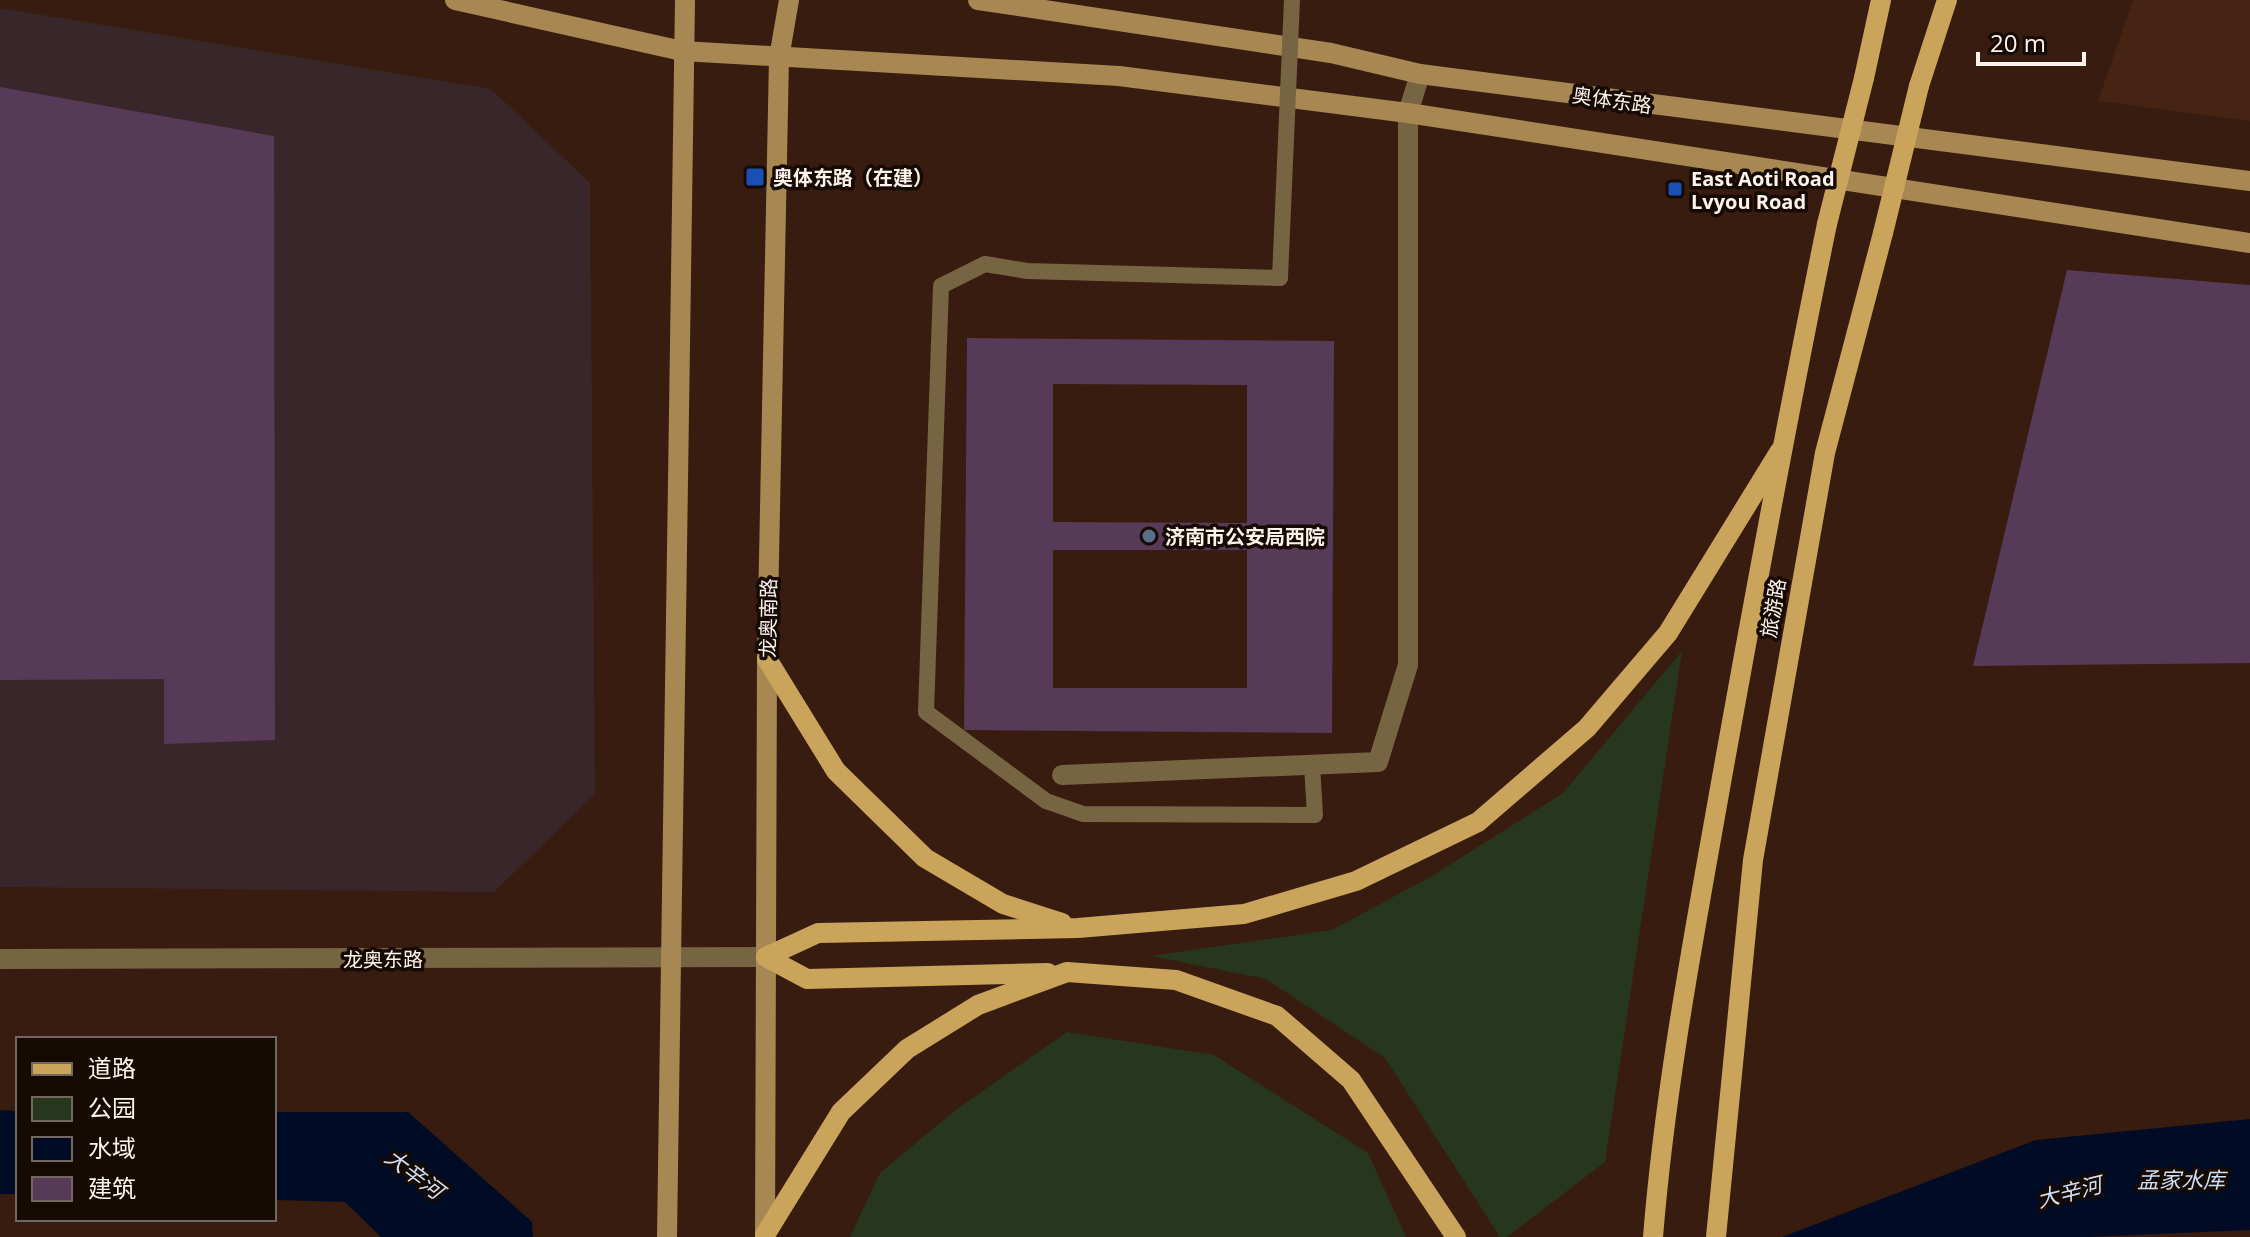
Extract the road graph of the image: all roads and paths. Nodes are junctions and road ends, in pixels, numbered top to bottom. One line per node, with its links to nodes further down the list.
1 (455, 0): 8 (main road)
2 (685, 0): 8 (main road)
3 (789, 0): 9 (main road, 龙奥南路)
4 (978, 0): 10 (main road, 奥体东路)
5 (1292, 0): 16 (lane, bridge)
6 (1881, 0): 14 (main road, 旅游路, bridge)
7 (1947, 0): 27 (main road, 旅游路, bridge)
8 (682, 51): 9 (main road); 21 (main road)
9 (779, 58): 11 (main road); 15 (main road, 龙奥南路)
10 (1420, 74): 11 (street); 12 (main road, 奥体东路)
11 (1408, 113): 13 (main road); 16 (street)
12 (2250, 181)
13 (2250, 243)
14 (1780, 451): 18 (main road); 26 (main road, 旅游路)
15 (767, 659): 18 (main road); 19 (main road, 龙奥南路)
16 (1312, 765): 17 (street)
17 (1062, 775)
18 (1078, 928): 19 (main road)
19 (766, 957): 21 (street, 龙奥东路); 22 (main road); 24 (main road, 龙奥南路)
20 (0, 959): 21 (street, 龙奥东路)
21 (670, 959): 25 (main road)
22 (1067, 972): 23 (main road); 24 (main road)
23 (1454, 1233)
24 (765, 1236)
25 (667, 1237)
26 (1653, 1237)
27 (1716, 1237)

